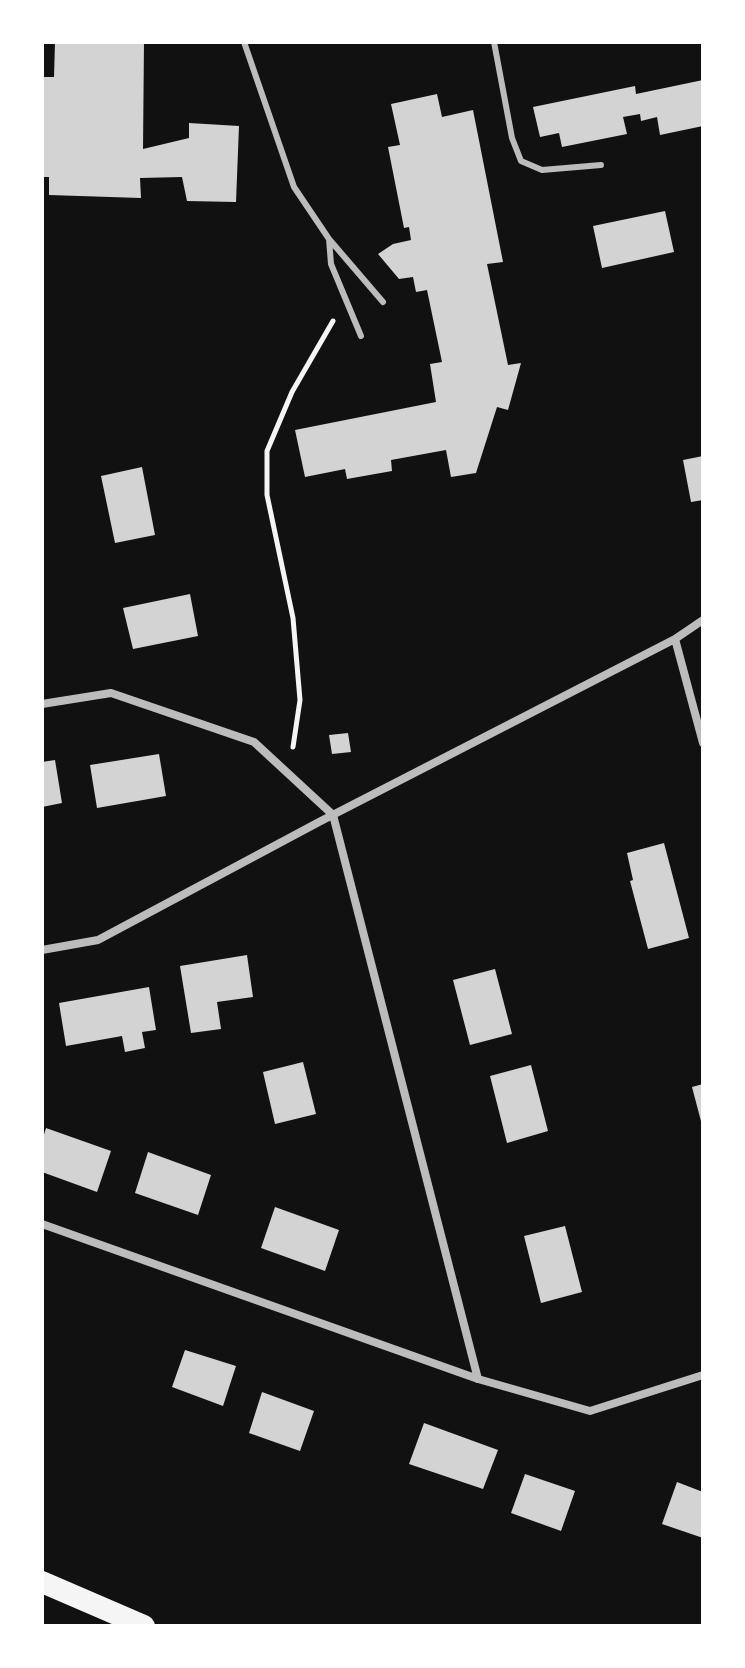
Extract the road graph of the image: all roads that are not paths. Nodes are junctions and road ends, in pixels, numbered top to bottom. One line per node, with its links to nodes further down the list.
1 (244, 42): 4 (lane)
2 (494, 42): 3 (lane)
3 (601, 165)
4 (329, 239): 5 (lane); 6 (lane)
5 (383, 302)
6 (361, 336)
7 (703, 620): 8 (street)
8 (675, 639): 10 (street); 11 (street)
9 (42, 704): 11 (street)
10 (703, 743)
11 (333, 815): 12 (street); 15 (street)
12 (42, 950)
13 (42, 1224): 15 (street)
14 (703, 1375): 15 (street)
15 (478, 1379)
16 (42, 1582): 17 (highway)
17 (144, 1626)

